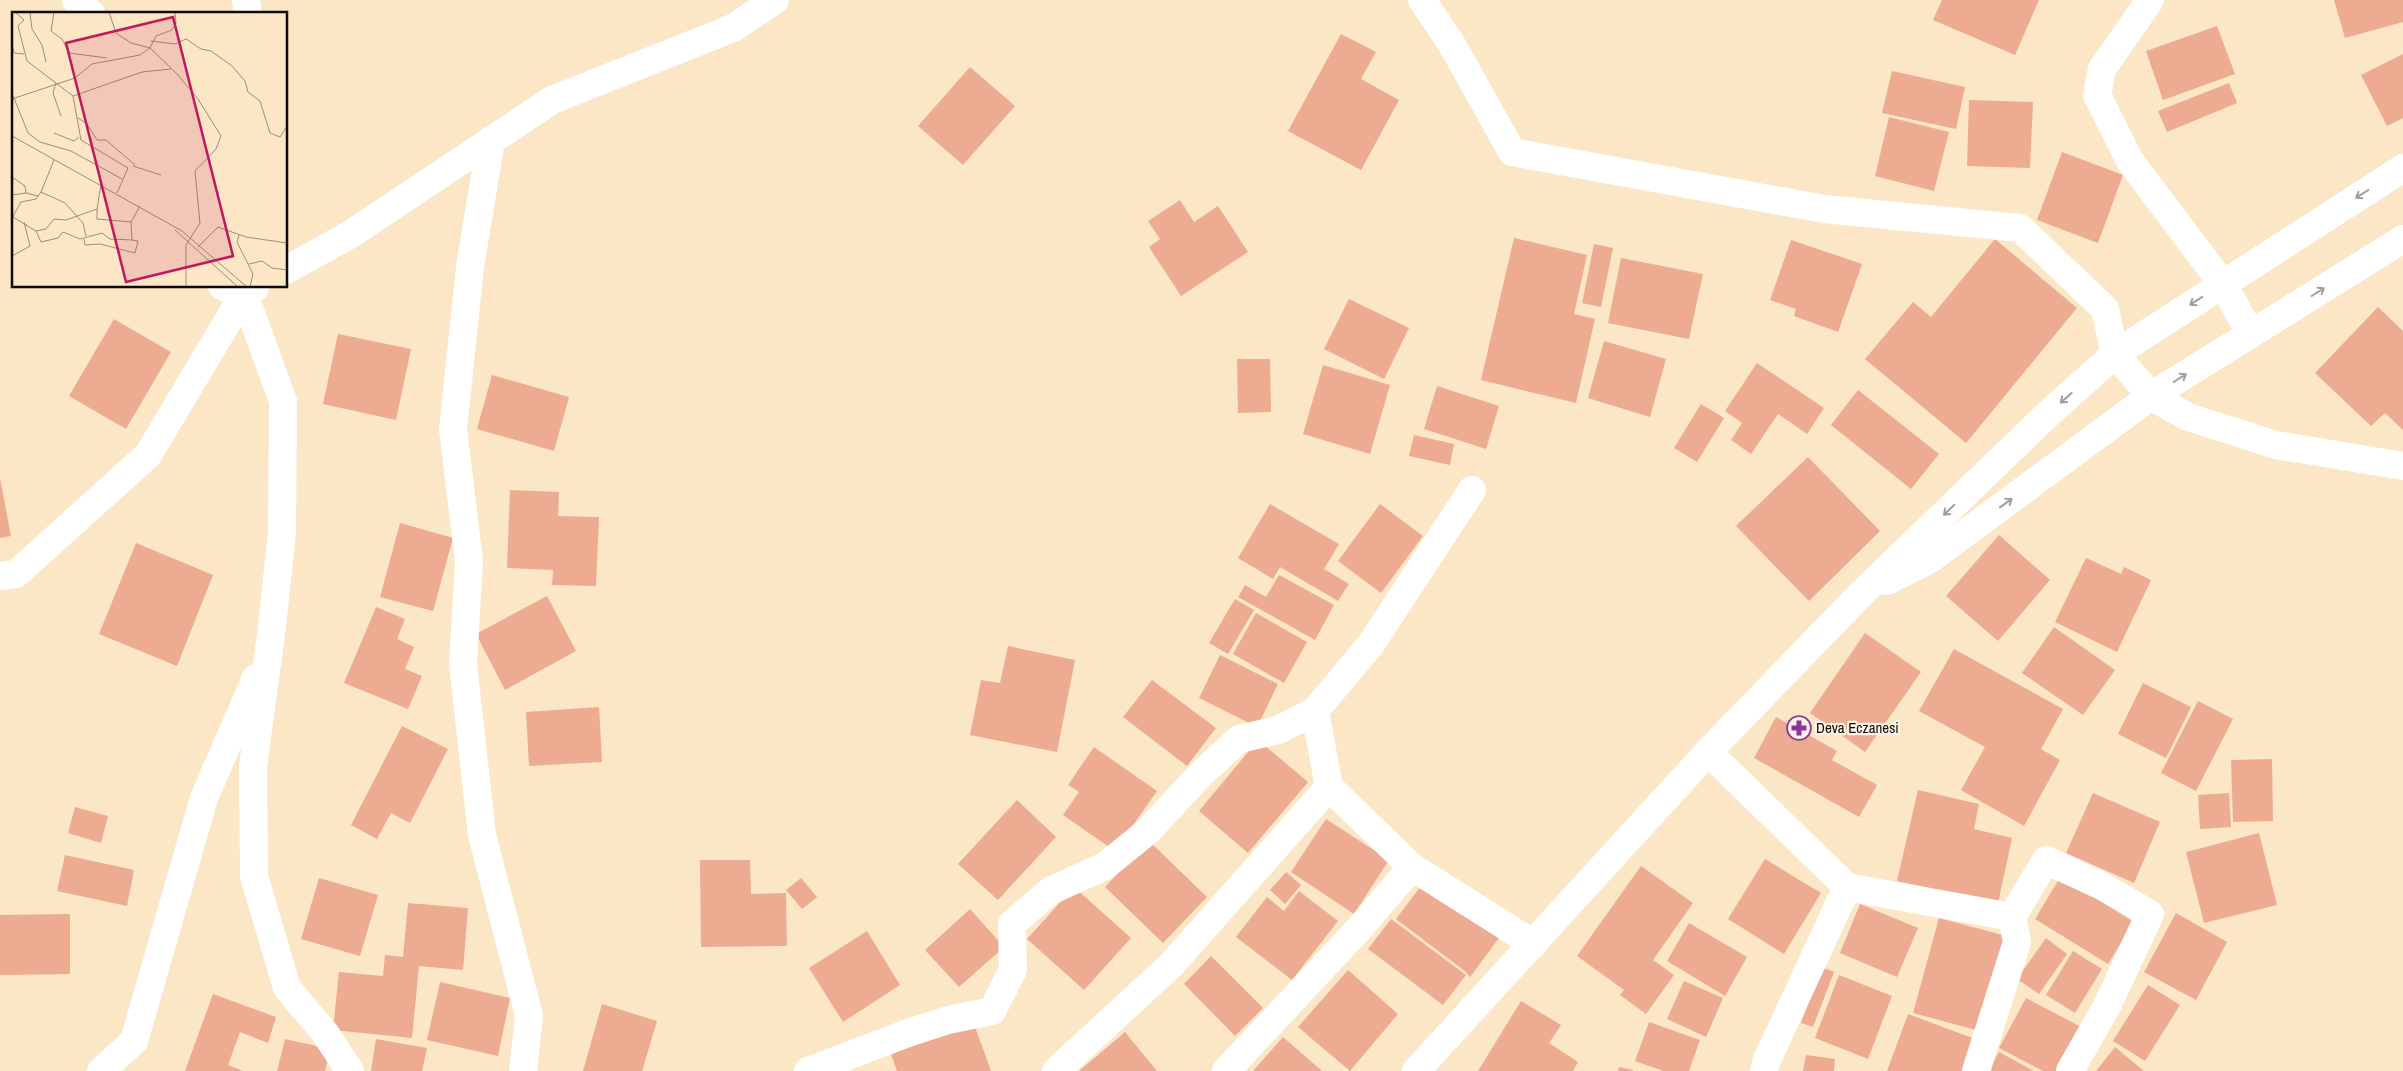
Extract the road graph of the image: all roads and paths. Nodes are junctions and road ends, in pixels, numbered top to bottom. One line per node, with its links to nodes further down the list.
1 (76, 0): 5 (street)
2 (775, 0): 6 (street)
3 (1422, 0): 13 (street)
4 (2150, 0): 10 (street)
5 (89, 12)
6 (491, 140): 9 (street); 29 (street)
7 (2403, 168): 10 (street, one-way to 10)
8 (2403, 238): 12 (street, one-way to 8)
9 (288, 269)
10 (2222, 283): 12 (street); 13 (street, one-way to 13)
11 (241, 289): 17 (street); 19 (street)
12 (2251, 334): 14 (street, one-way to 12)
13 (2115, 354): 14 (street); 18 (street, one-way to 18)
14 (2151, 396): 15 (street); 18 (street, one-way to 14)
15 (2403, 466)
16 (1472, 490): 20 (street)
17 (0, 576)
18 (1861, 594): 21 (street)
19 (269, 647): 27 (street); 28 (street)
20 (1315, 711): 22 (street); 30 (street)
21 (1708, 752): 24 (street); 26 (street)
22 (1329, 787): 23 (street); 31 (street)
23 (1412, 868): 26 (street); 32 (street)
24 (1847, 887): 25 (street); 34 (street)
25 (2012, 917): 35 (street); 36 (street)
26 (1534, 944): 33 (street)
27 (101, 1071)
28 (350, 1071)
29 (523, 1071)
30 (808, 1071)
31 (1056, 1071)
32 (1226, 1071)
33 (1416, 1071)
34 (1764, 1071)
35 (1976, 1071)
36 (2070, 1071)

